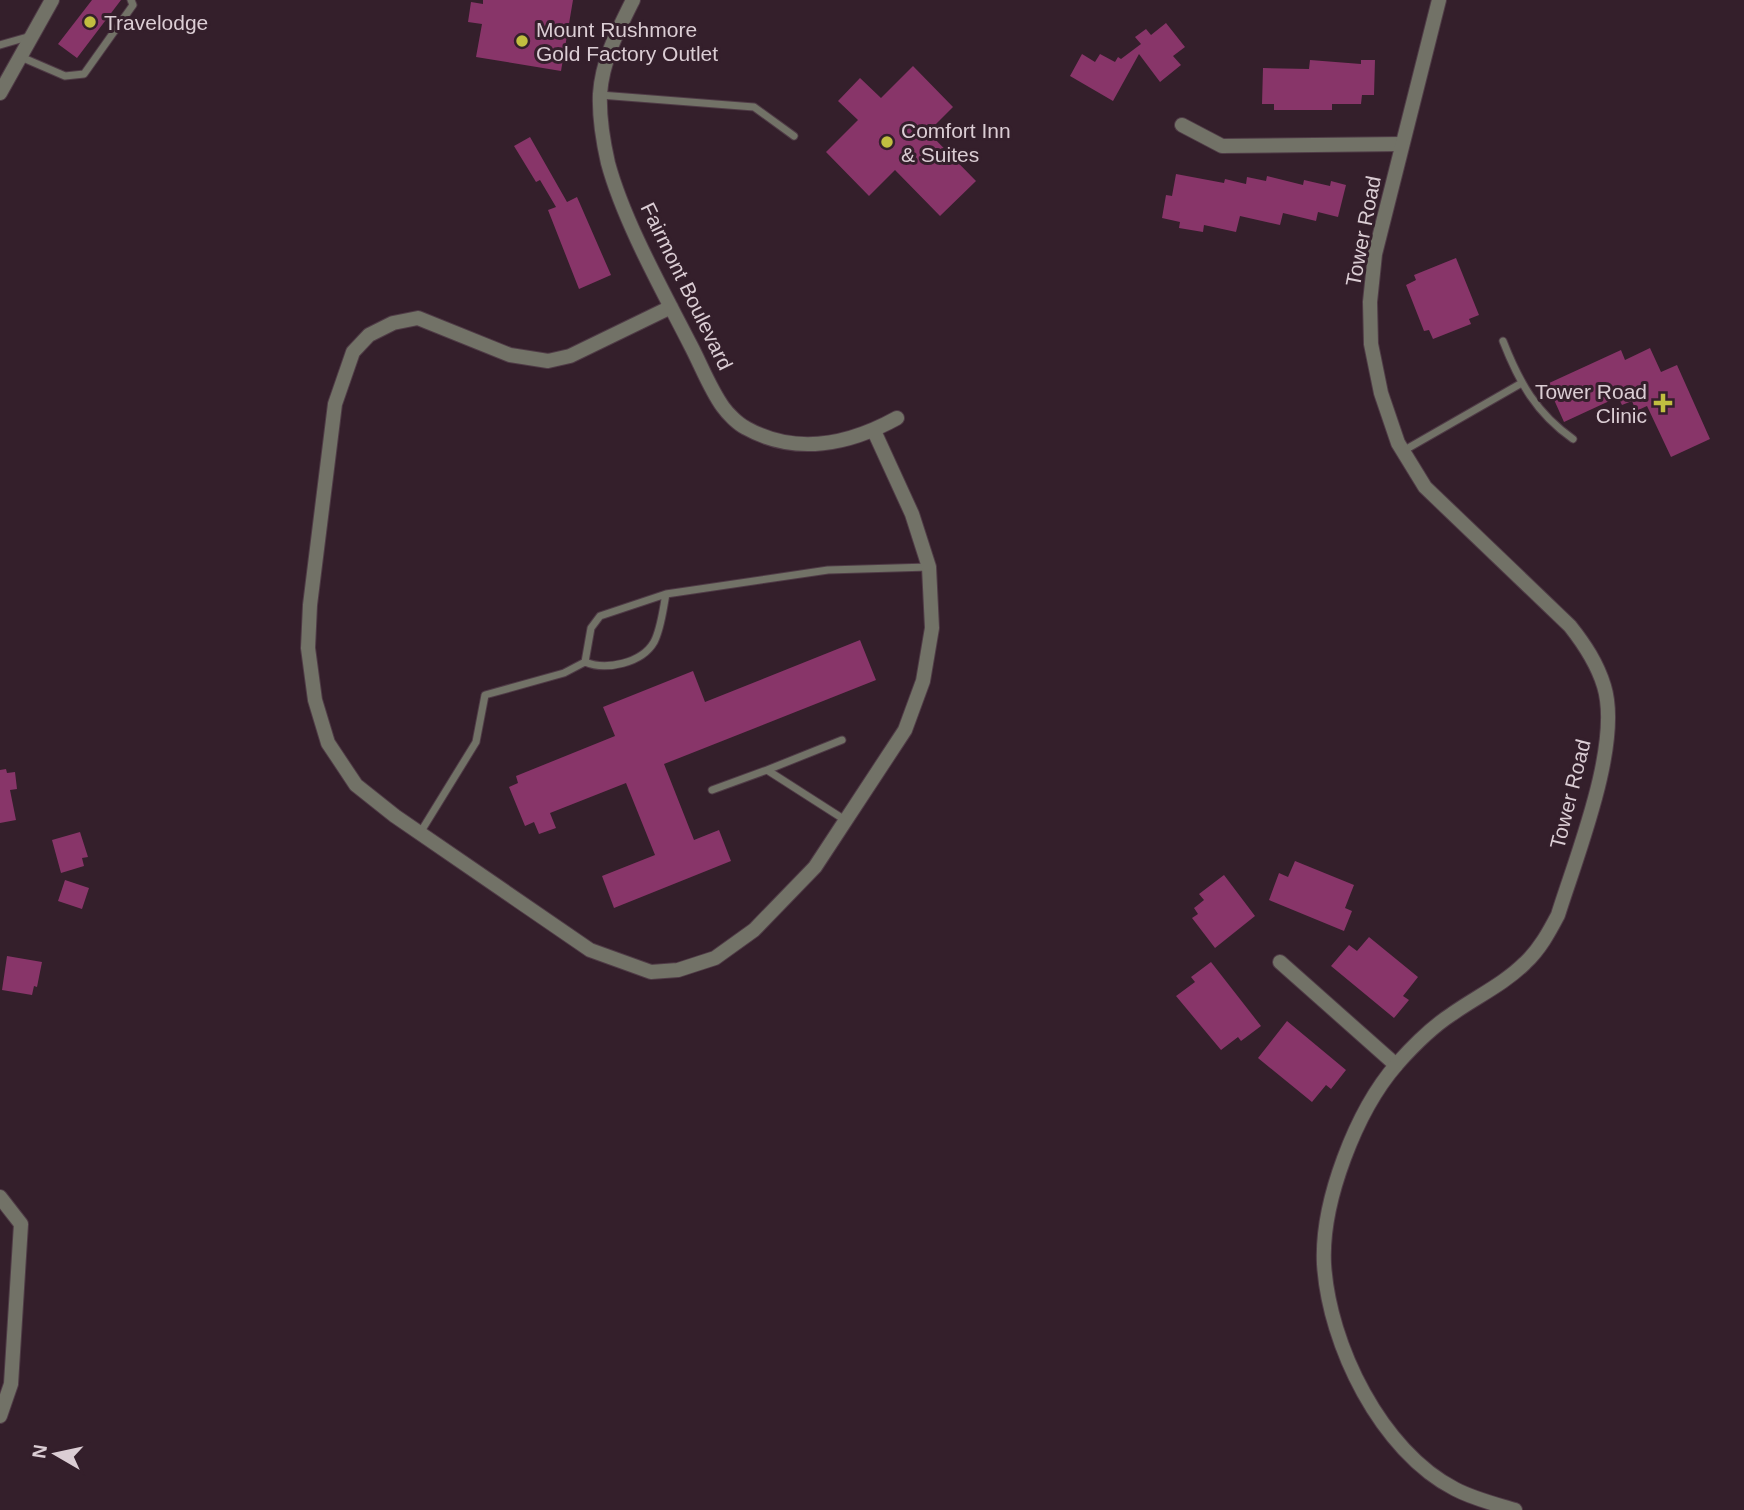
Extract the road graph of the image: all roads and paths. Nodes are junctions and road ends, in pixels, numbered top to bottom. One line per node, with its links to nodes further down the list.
1 (52, 0): 5 (street)
2 (131, 0): 7 (lane)
3 (633, 0): 9 (street, Fairmont Boulevard)
4 (1439, 0): 12 (street, Tower Road)
5 (32, 36): 6 (lane); 7 (street)
6 (0, 45)
7 (20, 56): 8 (street)
8 (0, 93)
9 (600, 94): 11 (lane); 13 (street, Fairmont Boulevard)
10 (1182, 125): 12 (street)
11 (794, 136)
12 (1402, 144): 19 (street, Tower Road)
13 (671, 307): 17 (street, Fairmont Boulevard); 27 (street)
14 (1503, 341): 15 (lane)
15 (1520, 384): 18 (lane); 19 (lane)
16 (897, 418): 17 (street, Fairmont Boulevard)
17 (874, 431): 20 (street)
18 (1573, 439)
19 (1403, 451): 29 (street, Tower Road)
20 (929, 567): 21 (lane); 26 (street)
21 (666, 594): 22 (lane); 22 (lane)
22 (585, 662): 27 (lane)
23 (842, 740): 24 (lane)
24 (767, 769): 25 (lane); 26 (lane)
25 (712, 790)
26 (845, 820): 27 (street)
27 (420, 833)
28 (1280, 962): 29 (street)
29 (1396, 1065): 32 (street, Tower Road)
30 (0, 1197): 31 (street)
31 (0, 1416)
32 (1515, 1510)

